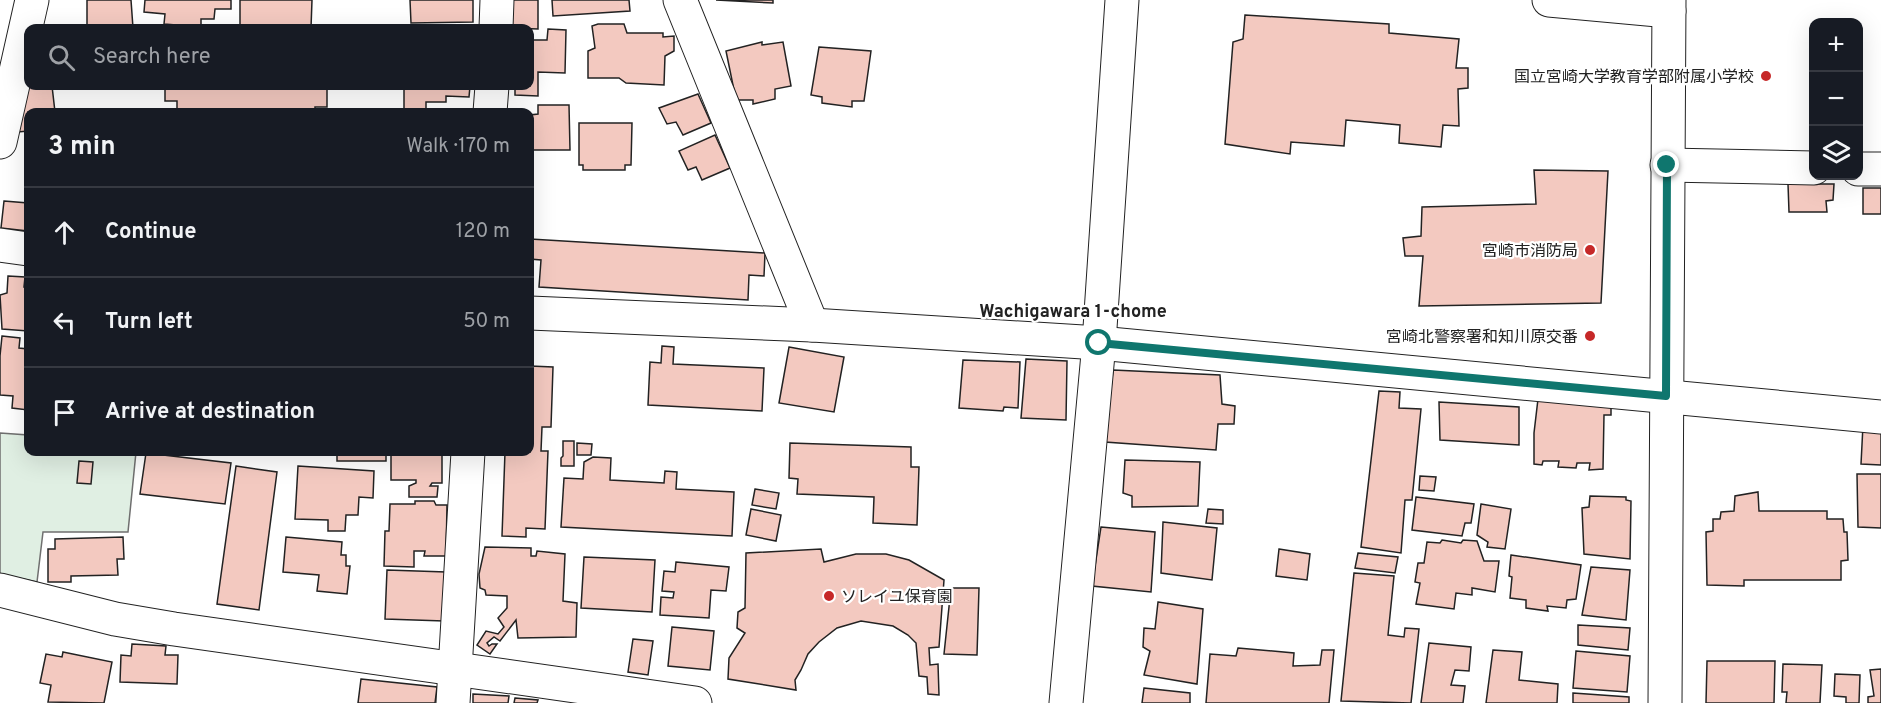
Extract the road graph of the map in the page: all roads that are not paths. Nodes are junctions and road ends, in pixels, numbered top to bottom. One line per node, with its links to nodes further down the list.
1 (32, 0): 7 (street)
2 (497, 0): 8 (street)
3 (680, 0): 20 (street)
4 (1122, 0): 21 (street)
5 (1549, 0): 6 (street)
6 (1669, 6): 13 (street)
7 (27, 24)
8 (496, 24)
9 (24, 36): 12 (street)
10 (492, 90): 11 (street)
11 (490, 108)
12 (0, 142)
13 (1667, 165): 14 (street); 22 (street)
14 (1809, 168)
15 (1863, 169): 16 (street)
16 (1881, 169)
17 (0, 245): 18 (street)
18 (24, 248)
19 (534, 313): 20 (street)
20 (812, 326): 21 (street)
21 (1099, 343): 22 (street); 29 (street)
22 (1666, 396): 23 (street); 30 (street)
23 (1881, 417)
24 (468, 456): 26 (street)
25 (0, 590): 26 (street)
26 (454, 668): 27 (street); 28 (street)
27 (453, 703)
28 (694, 703)
29 (1066, 703)
30 (1665, 703)

